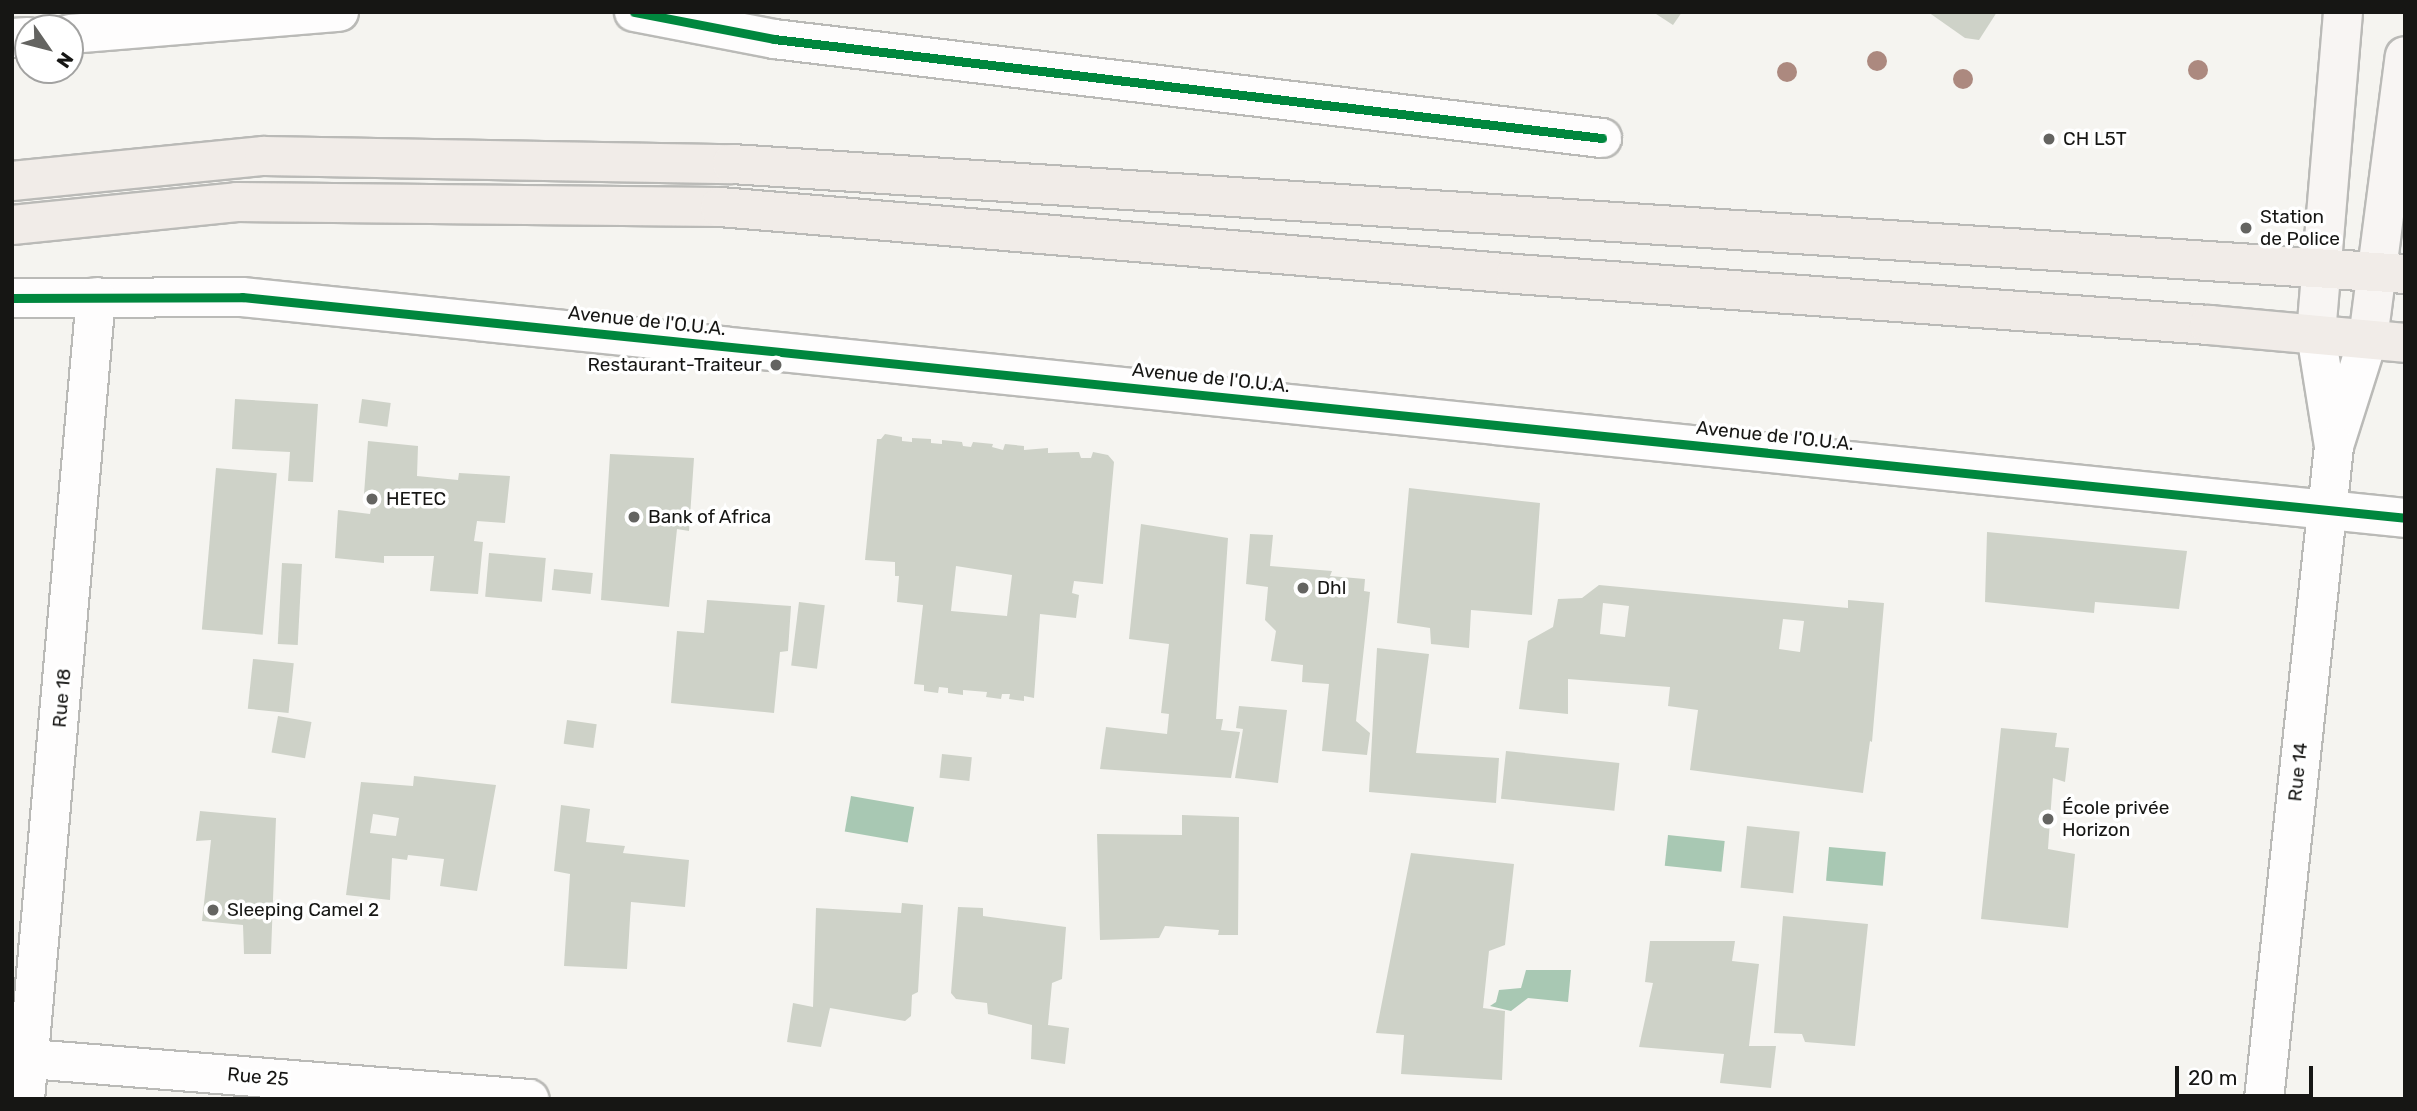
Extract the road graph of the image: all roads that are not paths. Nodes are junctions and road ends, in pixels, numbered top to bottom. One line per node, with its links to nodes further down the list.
1 (339, 12): 5 (street)
2 (634, 12): 4 (street)
3 (2343, 12): 10 (main road)
4 (783, 26): 7 (street)
5 (84, 33)
6 (2405, 56): 11 (main road)
7 (1602, 138)
8 (12, 181): 10 (main road)
9 (12, 225): 14 (main road)
10 (2321, 270): 11 (main road); 14 (main road)
11 (2390, 273): 15 (main road)
12 (12, 298): 13 (street, Avenue de l'O.U.A.)
13 (96, 298): 17 (street, Avenue de l'O.U.A.); 19 (street, Rue 18)
14 (2316, 334): 15 (main road); 16 (street)
15 (2386, 341): 16 (street)
16 (2334, 446): 17 (street, Rue 14)
17 (2326, 510): 18 (street, Avenue de l'O.U.A.); 22 (street, Rue 14)
18 (2405, 518)
19 (30, 1059): 20 (street, Rue 18); 21 (street, Rue 25)
20 (25, 1099)
21 (529, 1099)
22 (2264, 1099)

